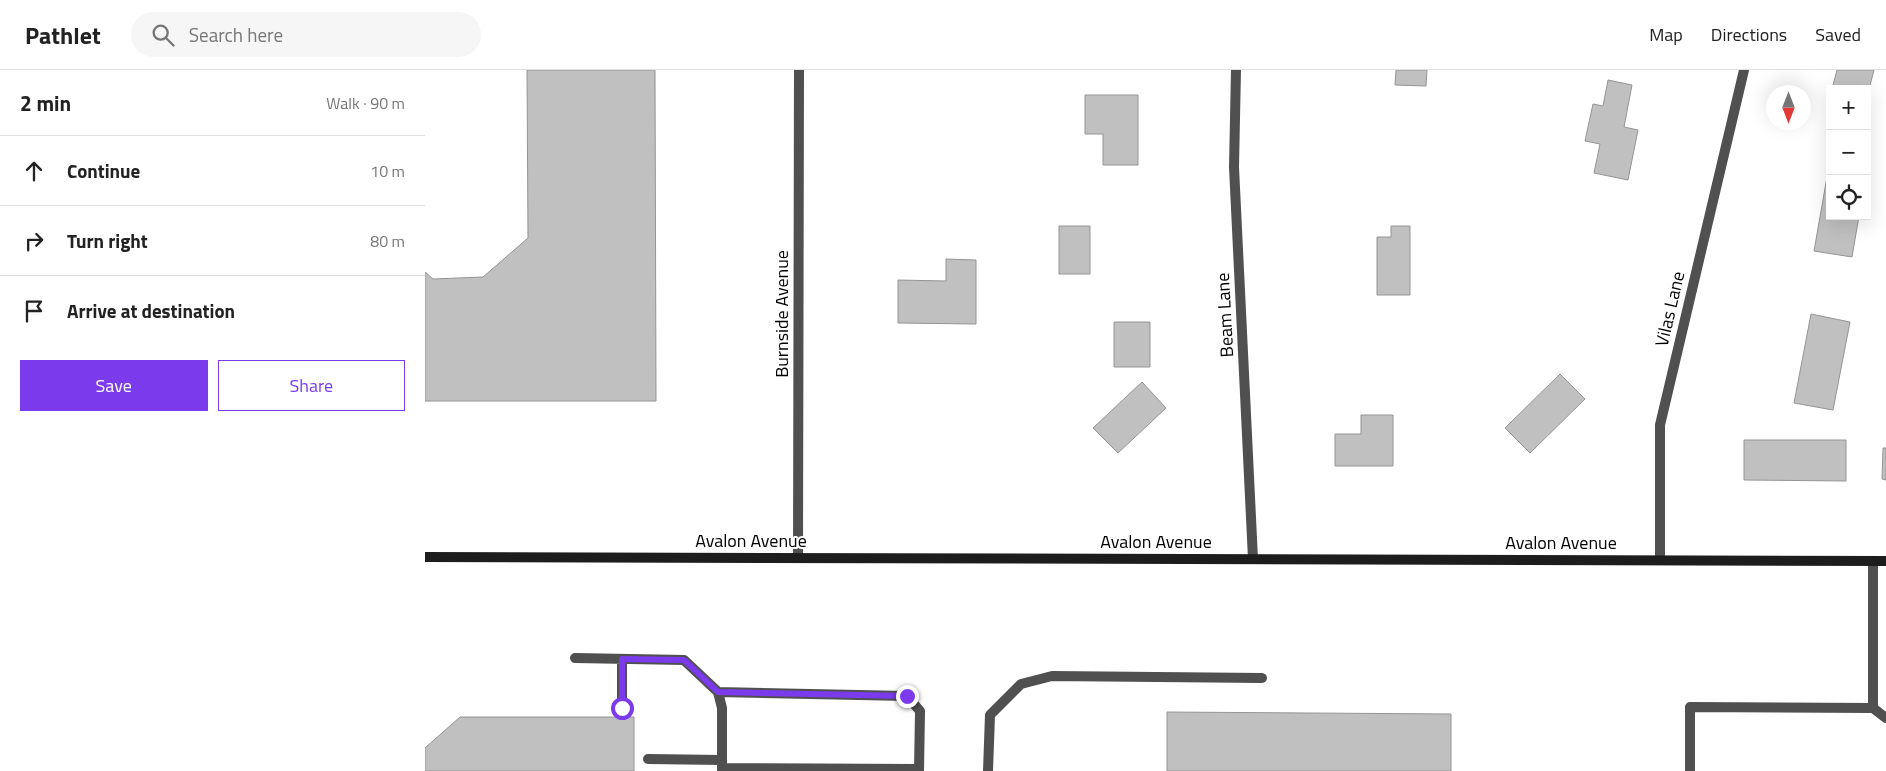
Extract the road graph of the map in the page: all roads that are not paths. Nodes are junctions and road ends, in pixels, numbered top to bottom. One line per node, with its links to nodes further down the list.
1 (799, 70): 5 (street, Burnside Avenue)
2 (1235, 70): 6 (street, Beam Lane)
3 (1744, 70): 7 (street, Vilas Lane)
4 (425, 557): 5 (street, Avalon Avenue)
5 (798, 558): 6 (street, Avalon Avenue)
6 (1253, 559): 7 (street, Avalon Avenue)
7 (1659, 560): 8 (street, Avalon Avenue)
8 (1873, 561): 9 (street, Avalon Avenue); 15 (street)
9 (1886, 561)
10 (575, 658): 11 (street)
11 (622, 659): 13 (street); 14 (street)
12 (1263, 678): 20 (street)
13 (718, 692): 18 (street); 19 (street)
14 (622, 708)
15 (1873, 708): 16 (street); 21 (street)
16 (1886, 718)
17 (648, 759): 18 (street)
18 (722, 766): 19 (street)
19 (919, 770)
20 (988, 771)
21 (1690, 771)

